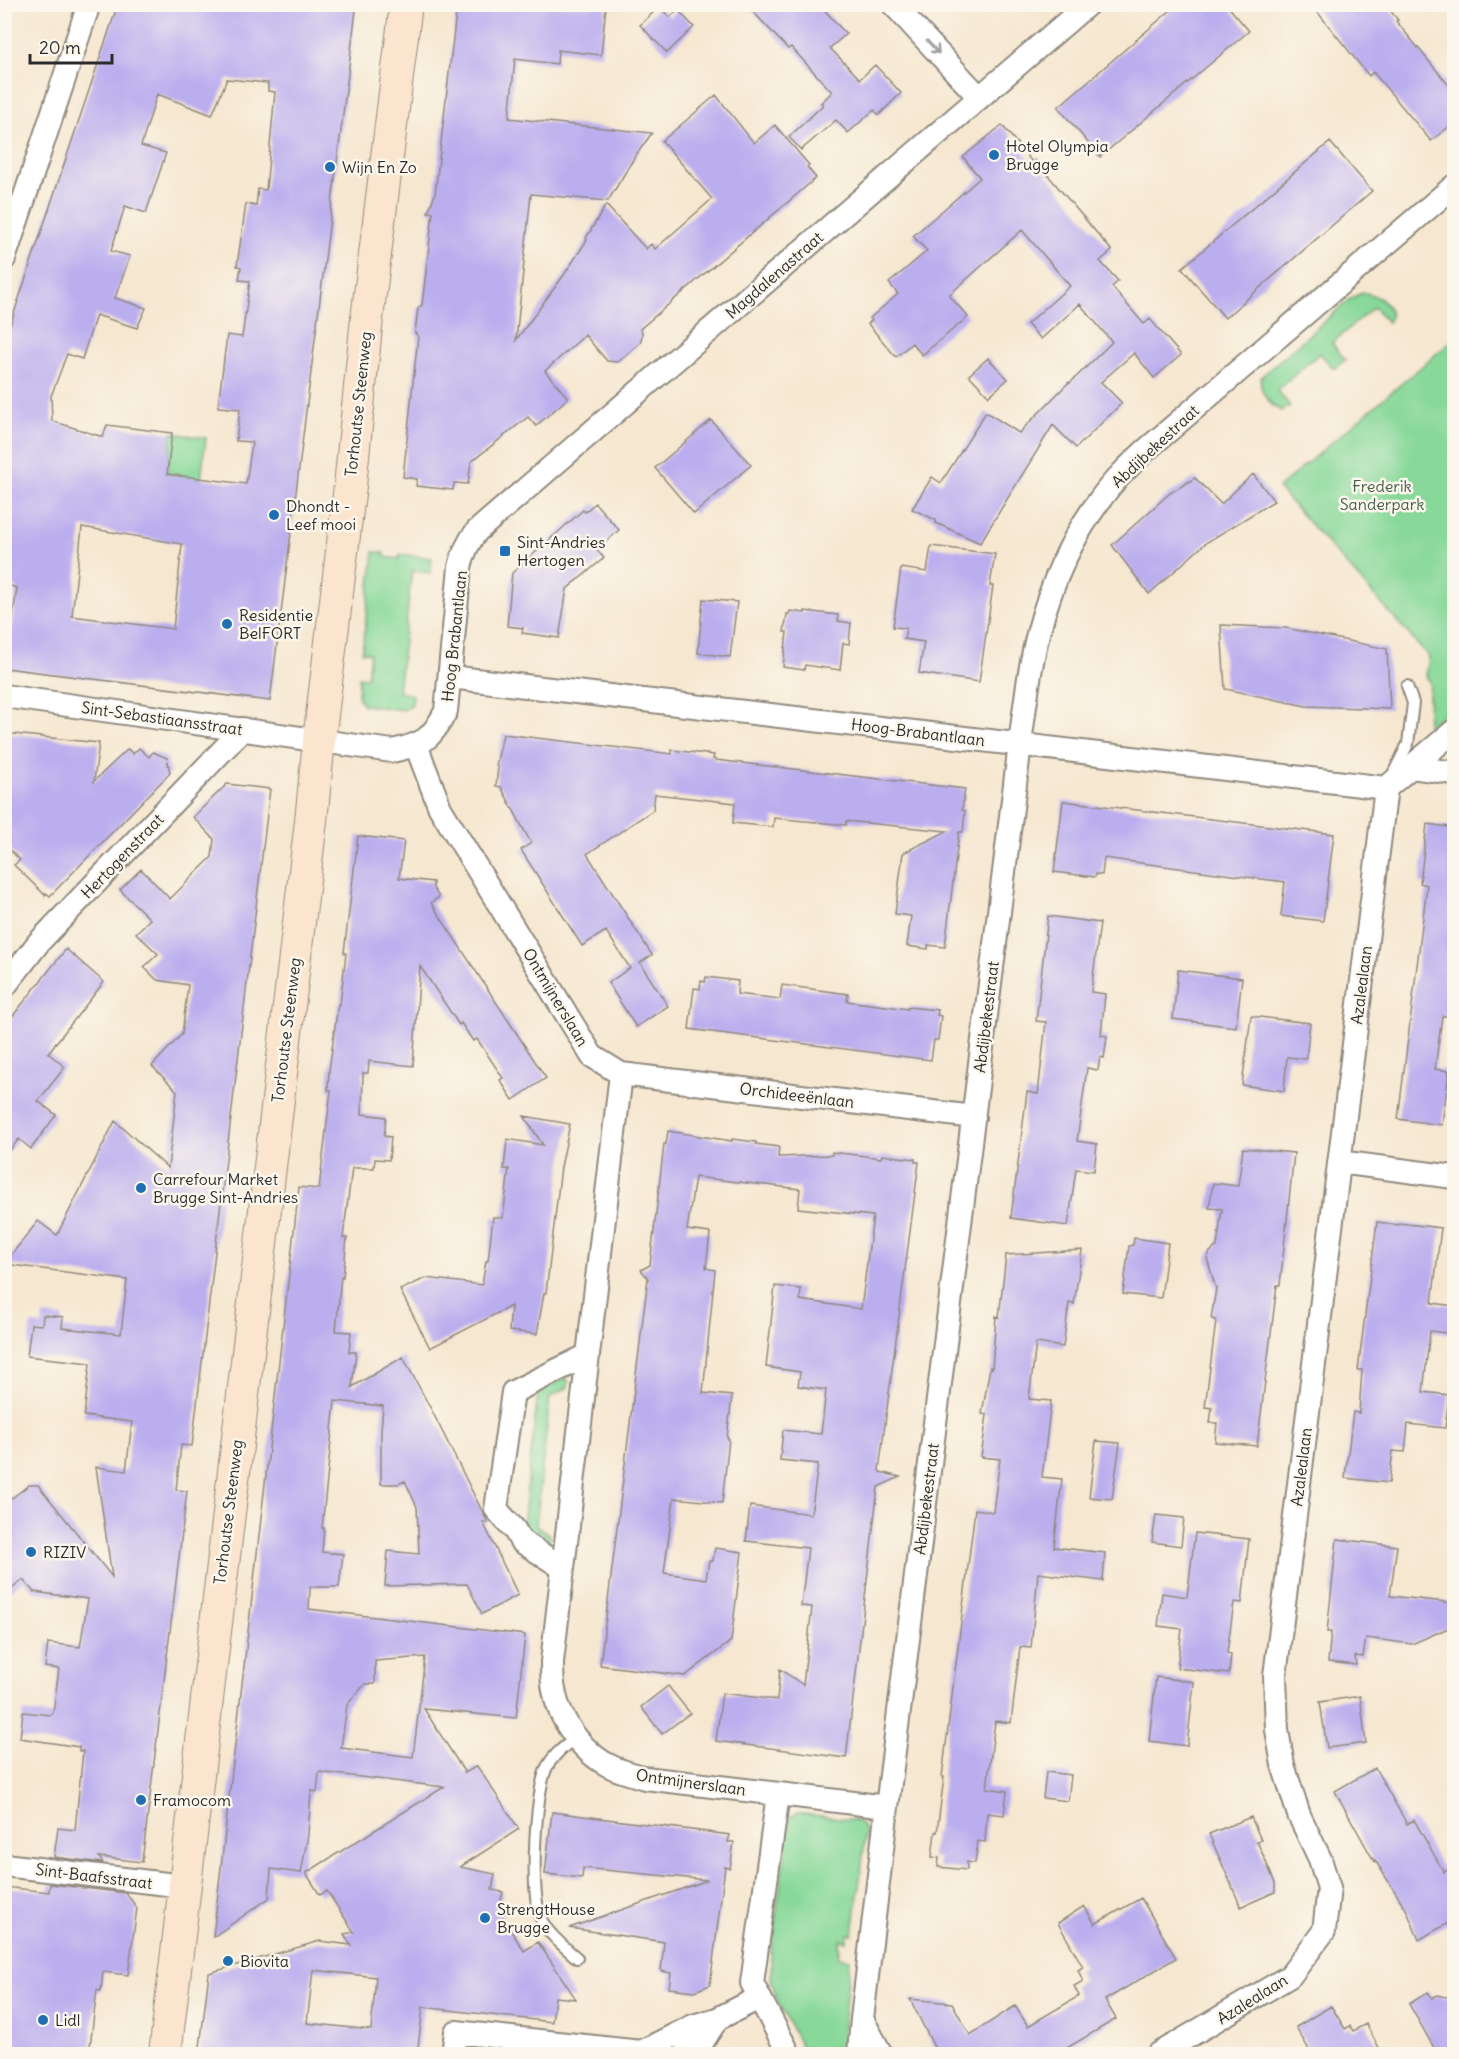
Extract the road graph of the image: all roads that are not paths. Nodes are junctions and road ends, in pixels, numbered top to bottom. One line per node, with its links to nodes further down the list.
1 (89, 4): 7 (street)
2 (406, 4): 14 (main road, Torhoutse Steenweg)
3 (893, 4): 5 (street, one-way to 5)
4 (1088, 4): 5 (street, Magdalenastraat)
5 (979, 97): 8 (street, Magdalenastraat)
6 (1455, 186): 15 (street, Abdijbekestraat)
7 (4, 259)
8 (464, 550): 9 (street, Hoog Brabantlaan)
9 (450, 677): 15 (street, Hoog-Brabantlaan); 16 (street, Hoog Brabantlaan)
10 (1407, 686): 19 (lane)
11 (4, 696): 12 (street, Sint-Sebastiaansstraat)
12 (243, 729): 14 (street, Sint-Sebastiaansstraat); 20 (street, Hertogenstraat)
13 (1455, 731): 17 (street)
14 (319, 740): 16 (street); 31 (main road, Torhoutse Steenweg)
15 (1020, 744): 19 (street, Hoog-Brabantlaan); 22 (street, Abdijbekestraat)
16 (416, 745): 21 (street, Ontmijnerslaan)
17 (1411, 767): 18 (street); 19 (street)
18 (1455, 773)
19 (1386, 788): 23 (street, Azalealaan)
20 (4, 987)
21 (621, 1074): 22 (street, Orchideeënlaan); 25 (street, Ontmijnerslaan)
22 (974, 1117): 29 (street, Abdijbekestraat)
23 (1339, 1162): 24 (street); 42 (street, Azalealaan)
24 (1455, 1177)
25 (588, 1355): 26 (street, Ontmijnerslaan); 26 (street)
26 (563, 1568): 27 (street, Ontmijnerslaan)
27 (576, 1738): 28 (street, Ontmijnerslaan); 32 (lane)
28 (778, 1794): 29 (street, Ontmijnerslaan); 33 (street)
29 (887, 1807): 35 (street, Abdijbekestraat)
30 (4, 1865): 31 (street, Sint-Baafsstraat)
31 (184, 1886): 36 (main road, Torhoutse Steenweg)
32 (576, 1958)
33 (759, 1998): 34 (street); 39 (street)
34 (717, 2019): 37 (street); 38 (street)
35 (862, 2019): 40 (street, Abdijbekestraat); 41 (street)
36 (165, 2055)
37 (453, 2055)
38 (685, 2055)
39 (789, 2055)
40 (860, 2055)
41 (882, 2055)
42 (1159, 2055)

